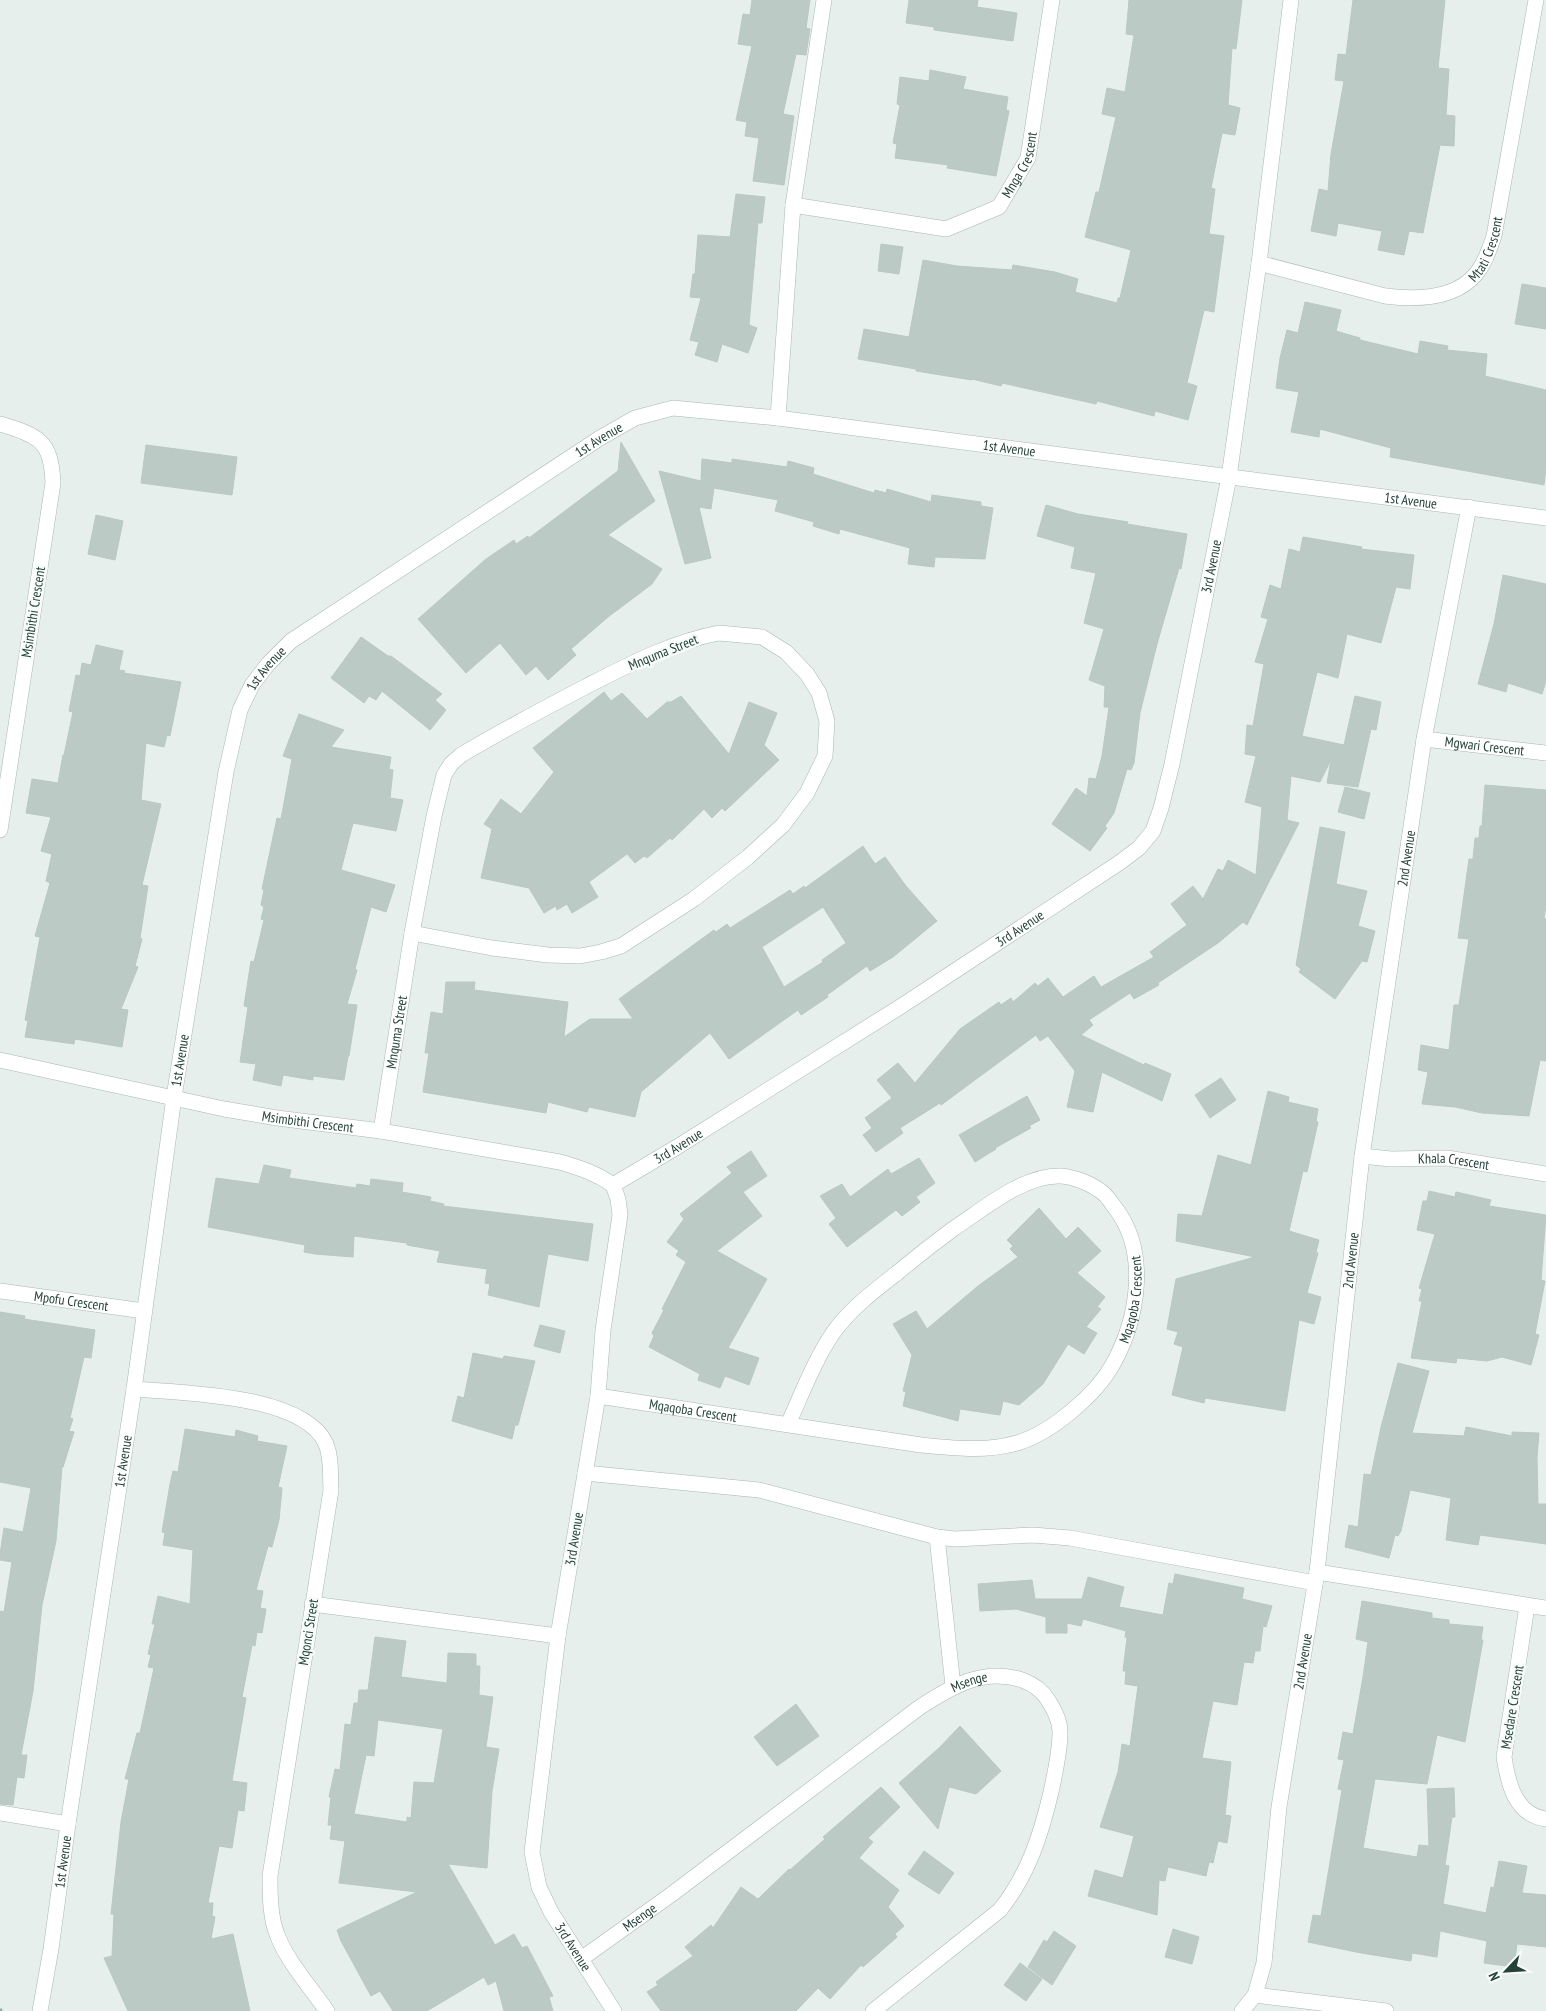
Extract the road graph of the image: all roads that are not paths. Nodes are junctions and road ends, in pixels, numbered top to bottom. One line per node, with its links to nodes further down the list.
1 (824, 0): 5 (street)
2 (1052, 0): 5 (street, Mnga Crescent)
3 (1291, 0): 6 (street)
4 (1536, 0): 6 (street, Mtati Crescent)
5 (793, 205): 7 (street)
6 (1259, 263): 9 (street)
7 (778, 418): 9 (street, 1st Avenue); 17 (street, 1st Avenue)
8 (0, 424): 14 (street, Msimbithi Crescent)
9 (1229, 477): 10 (street, 1st Avenue); 21 (street, 3rd Avenue)
10 (1469, 507): 11 (street, 1st Avenue); 12 (street, 2nd Avenue)
11 (1546, 518)
12 (1424, 739): 13 (street, Mgwari Crescent); 19 (street, 2nd Avenue)
13 (1546, 753)
14 (0, 830)
15 (412, 932): 15 (street, Mnquma Street); 18 (street, Mnquma Street)
16 (0, 1060): 17 (street, Msimbithi Crescent)
17 (174, 1097): 18 (street, Msimbithi Crescent); 23 (street, 1st Avenue)
18 (381, 1131): 21 (street, Msimbithi Crescent)
19 (1362, 1156): 20 (street, Khala Crescent); 29 (street, 2nd Avenue)
20 (1546, 1174)
21 (613, 1185): 25 (street, 3rd Avenue)
22 (0, 1291): 23 (street, Mpofu Crescent)
23 (144, 1311): 24 (street, 1st Avenue)
24 (134, 1389): 30 (street, Mqonci Street); 37 (street, 1st Avenue)
25 (598, 1396): 26 (street, Mqaqoba Crescent); 27 (street, 3rd Avenue)
26 (788, 1424): 26 (street, Mqaqoba Crescent)
27 (584, 1473): 28 (street); 33 (street, 3rd Avenue)
28 (937, 1537): 29 (street); 34 (street)
29 (1316, 1578): 31 (street); 39 (street, 2nd Avenue)
30 (312, 1604): 33 (street); 41 (street, Mqonci Street)
31 (1527, 1606): 32 (street); 36 (street, Msedare Crescent)
32 (1546, 1608)
33 (558, 1636): 38 (street, 3rd Avenue)
34 (953, 1686): 38 (street, Msenge); 43 (street, Msenge)
35 (0, 1813): 37 (street)
36 (1546, 1819)
37 (68, 1824): 40 (street, 1st Avenue)
38 (581, 1959): 42 (street, 3rd Avenue)
39 (1255, 1994): 44 (street, 2nd Avenue); 45 (street)
40 (40, 2011)
41 (327, 2011)
42 (614, 2011)
43 (873, 2011)
44 (1242, 2011)
45 (1386, 2011)

